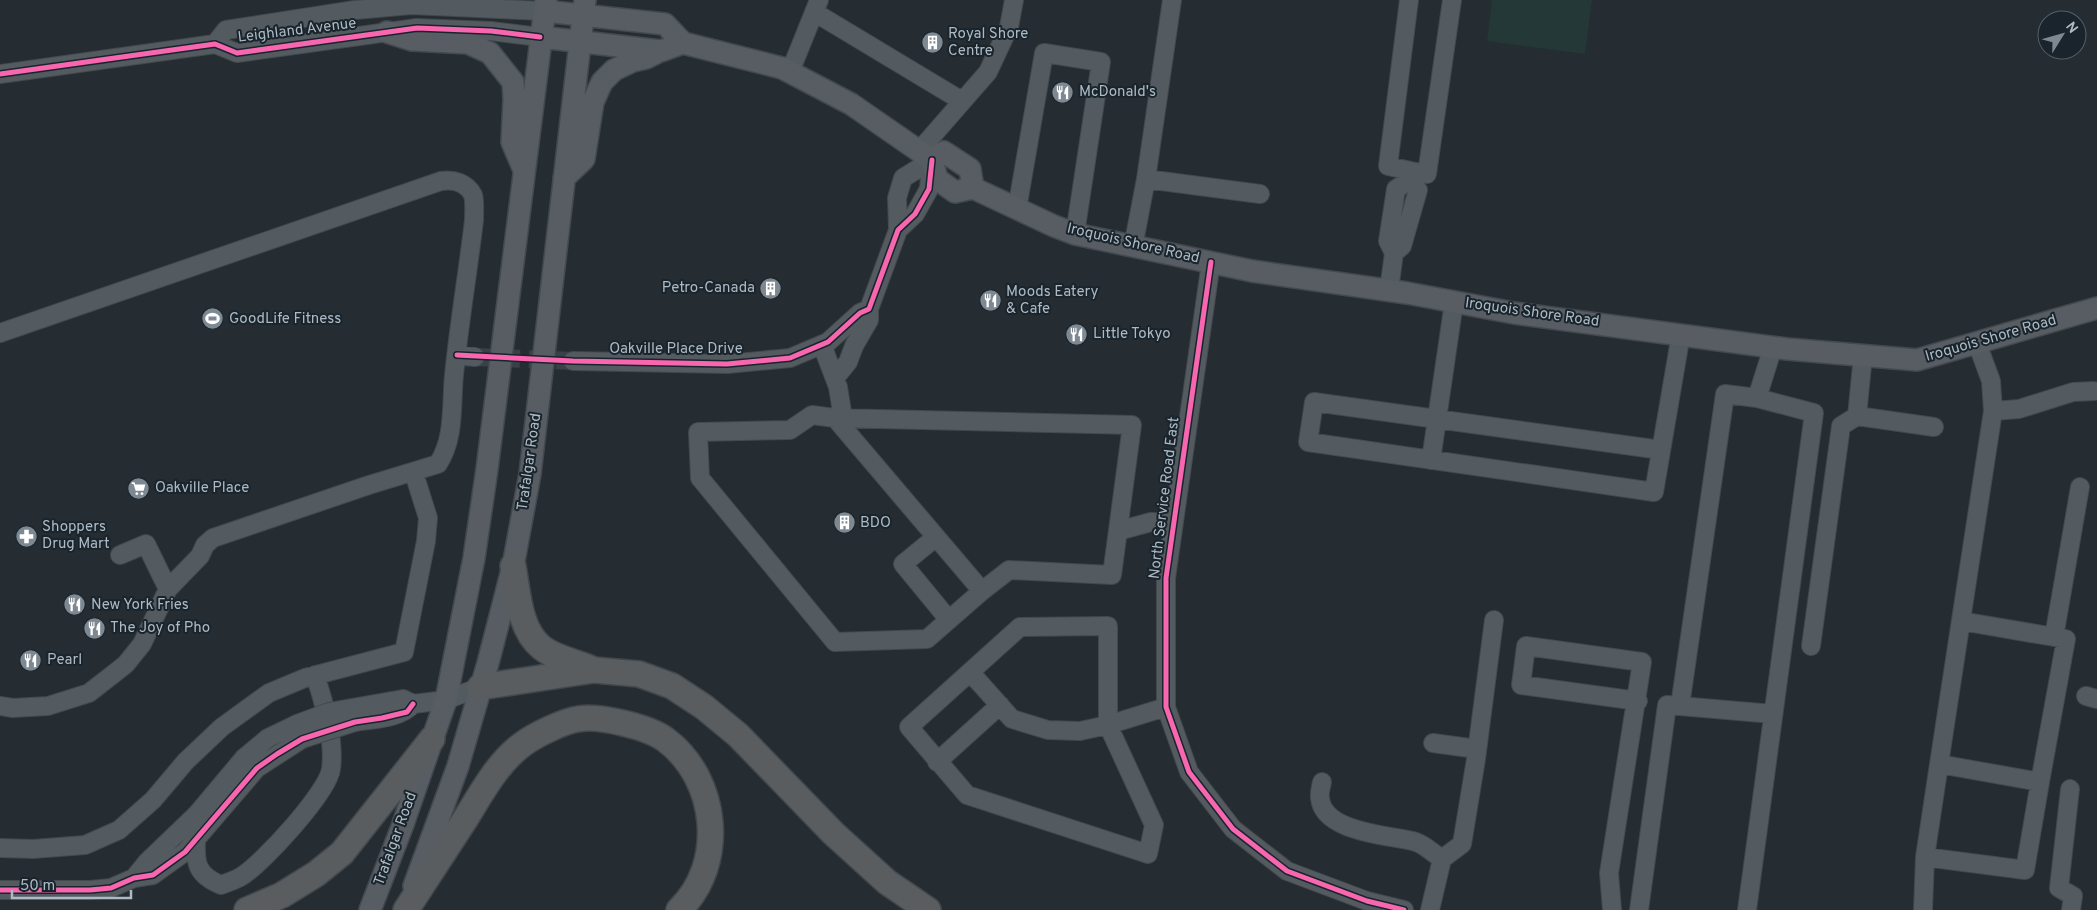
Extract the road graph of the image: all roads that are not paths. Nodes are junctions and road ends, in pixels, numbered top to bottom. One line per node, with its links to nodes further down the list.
1 (1014, 0): 16 (street)
2 (1172, 0): 21 (street)
3 (1409, 0): 19 (street)
4 (1452, 0): 19 (street)
5 (545, 5): 7 (main road, Leighland Avenue); 9 (main road, Trafalgar Road); 12 (street, Leighland Avenue)
6 (817, 6): 14 (street); 16 (street)
7 (584, 7): 10 (main road, Trafalgar Road); 11 (main road)
8 (387, 32): 9 (street, Leighland Avenue); 12 (street, Leighland Avenue); 18 (main road)
9 (540, 36): 10 (main road); 18 (main road, Trafalgar Road)
10 (579, 42): 13 (main road); 20 (main road, Trafalgar Road)
11 (683, 43): 13 (main road); 14 (main road)
12 (215, 44): 15 (street, Leighland Avenue)
13 (661, 51): 20 (main road)
14 (790, 72): 17 (main road)
15 (0, 74)
16 (962, 101): 17 (street)
17 (925, 155): 23 (main road, Iroquois Shore Road); 24 (street); 24 (street)
18 (524, 171): 69 (main road, Trafalgar Road)
19 (1410, 175): 28 (street)
20 (564, 178): 57 (main road, Trafalgar Road)
21 (1146, 179): 22 (street); 26 (street)
22 (1260, 194)
23 (1017, 209): 25 (main road, Iroquois Shore Road); 25 (street)
24 (898, 230): 30 (street)
25 (1075, 234): 26 (main road, Iroquois Shore Road)
26 (1133, 247): 27 (main road, Iroquois Shore Road)
27 (1211, 262): 28 (main road, Iroquois Shore Road); 53 (street, North Service Road East)
28 (1388, 290): 29 (main road, Iroquois Shore Road)
29 (1454, 302): 33 (main road, Iroquois Shore Road); 47 (street)
30 (869, 308): 35 (street, Oakville Place Drive); 41 (street)
31 (2097, 308): 34 (main road, Iroquois Shore Road)
32 (0, 333): 37 (street)
33 (1681, 334): 36 (main road, Iroquois Shore Road); 49 (street)
34 (1977, 343): 38 (main road, Iroquois Shore Road); 44 (street)
35 (822, 345): 40 (street, Oakville Place Drive); 41 (street)
36 (1773, 347): 38 (main road, Iroquois Shore Road); 43 (street)
37 (457, 355): 39 (street); 58 (street)
38 (1862, 355): 45 (street)
39 (475, 357)
40 (573, 361)
41 (835, 378): 46 (street)
42 (2094, 391): 44 (street)
43 (1757, 398): 73 (street); 75 (street)
44 (1993, 411): 62 (street)
45 (1857, 416): 48 (street); 64 (street)
46 (839, 418): 54 (street); 55 (street); 60 (street)
47 (1437, 419): 49 (street); 50 (street); 50 (street)
48 (1934, 427)
49 (1662, 450): 50 (street)
50 (1431, 460)
51 (417, 484): 67 (street)
52 (2080, 487): 63 (street)
53 (1173, 523): 54 (street); 74 (street, North Service Road East)
54 (1118, 531): 59 (street)
55 (936, 537): 59 (street); 60 (street)
56 (120, 554): 58 (street)
57 (513, 566): 65 (highway); 68 (main road, Trafalgar Road)
58 (168, 589): 72 (street)
59 (982, 590): 60 (street)
60 (949, 620)
61 (1494, 620): 80 (street)
62 (1961, 621): 63 (street); 82 (street)
63 (2054, 638): 84 (street)
64 (1811, 646)
65 (594, 670): 68 (highway); 96 (highway)
66 (970, 672): 71 (street); 76 (street); 81 (street)
67 (315, 675): 86 (street); 87 (street)
68 (480, 687): 69 (street); 94 (main road, Trafalgar Road)
69 (446, 700): 77 (street, bridge); 78 (main road, Trafalgar Road)
70 (1638, 701): 70 (street); 99 (street)
71 (1000, 705): 76 (street); 81 (street)
72 (0, 706)
73 (1680, 706): 75 (street); 100 (street)
74 (1166, 707): 76 (street); 97 (street, North Service Road East)
75 (1773, 714): 101 (street)
76 (1108, 725): 81 (street)
77 (300, 732): 86 (street); 90 (street)
78 (432, 739): 92 (highway); 93 (main road, Trafalgar Road)
79 (1433, 743): 80 (street)
80 (1477, 749): 89 (street)
81 (938, 762)
82 (1938, 764): 84 (street); 88 (street)
83 (1322, 782): 89 (street)
84 (2040, 782): 88 (street)
85 (2070, 789): 103 (street)
86 (196, 840): 90 (street)
87 (0, 848)
88 (1926, 857): 102 (street)
89 (1442, 859): 98 (street)
90 (134, 878): 91 (street)
91 (0, 890)
92 (247, 910)
93 (370, 910)
94 (406, 910): 95 (highway)
95 (679, 910)
96 (928, 910)
97 (1404, 910)
98 (1430, 910)
99 (1612, 910)
100 (1639, 910)
101 (1747, 910)
102 (1923, 910)
103 (2071, 910)

